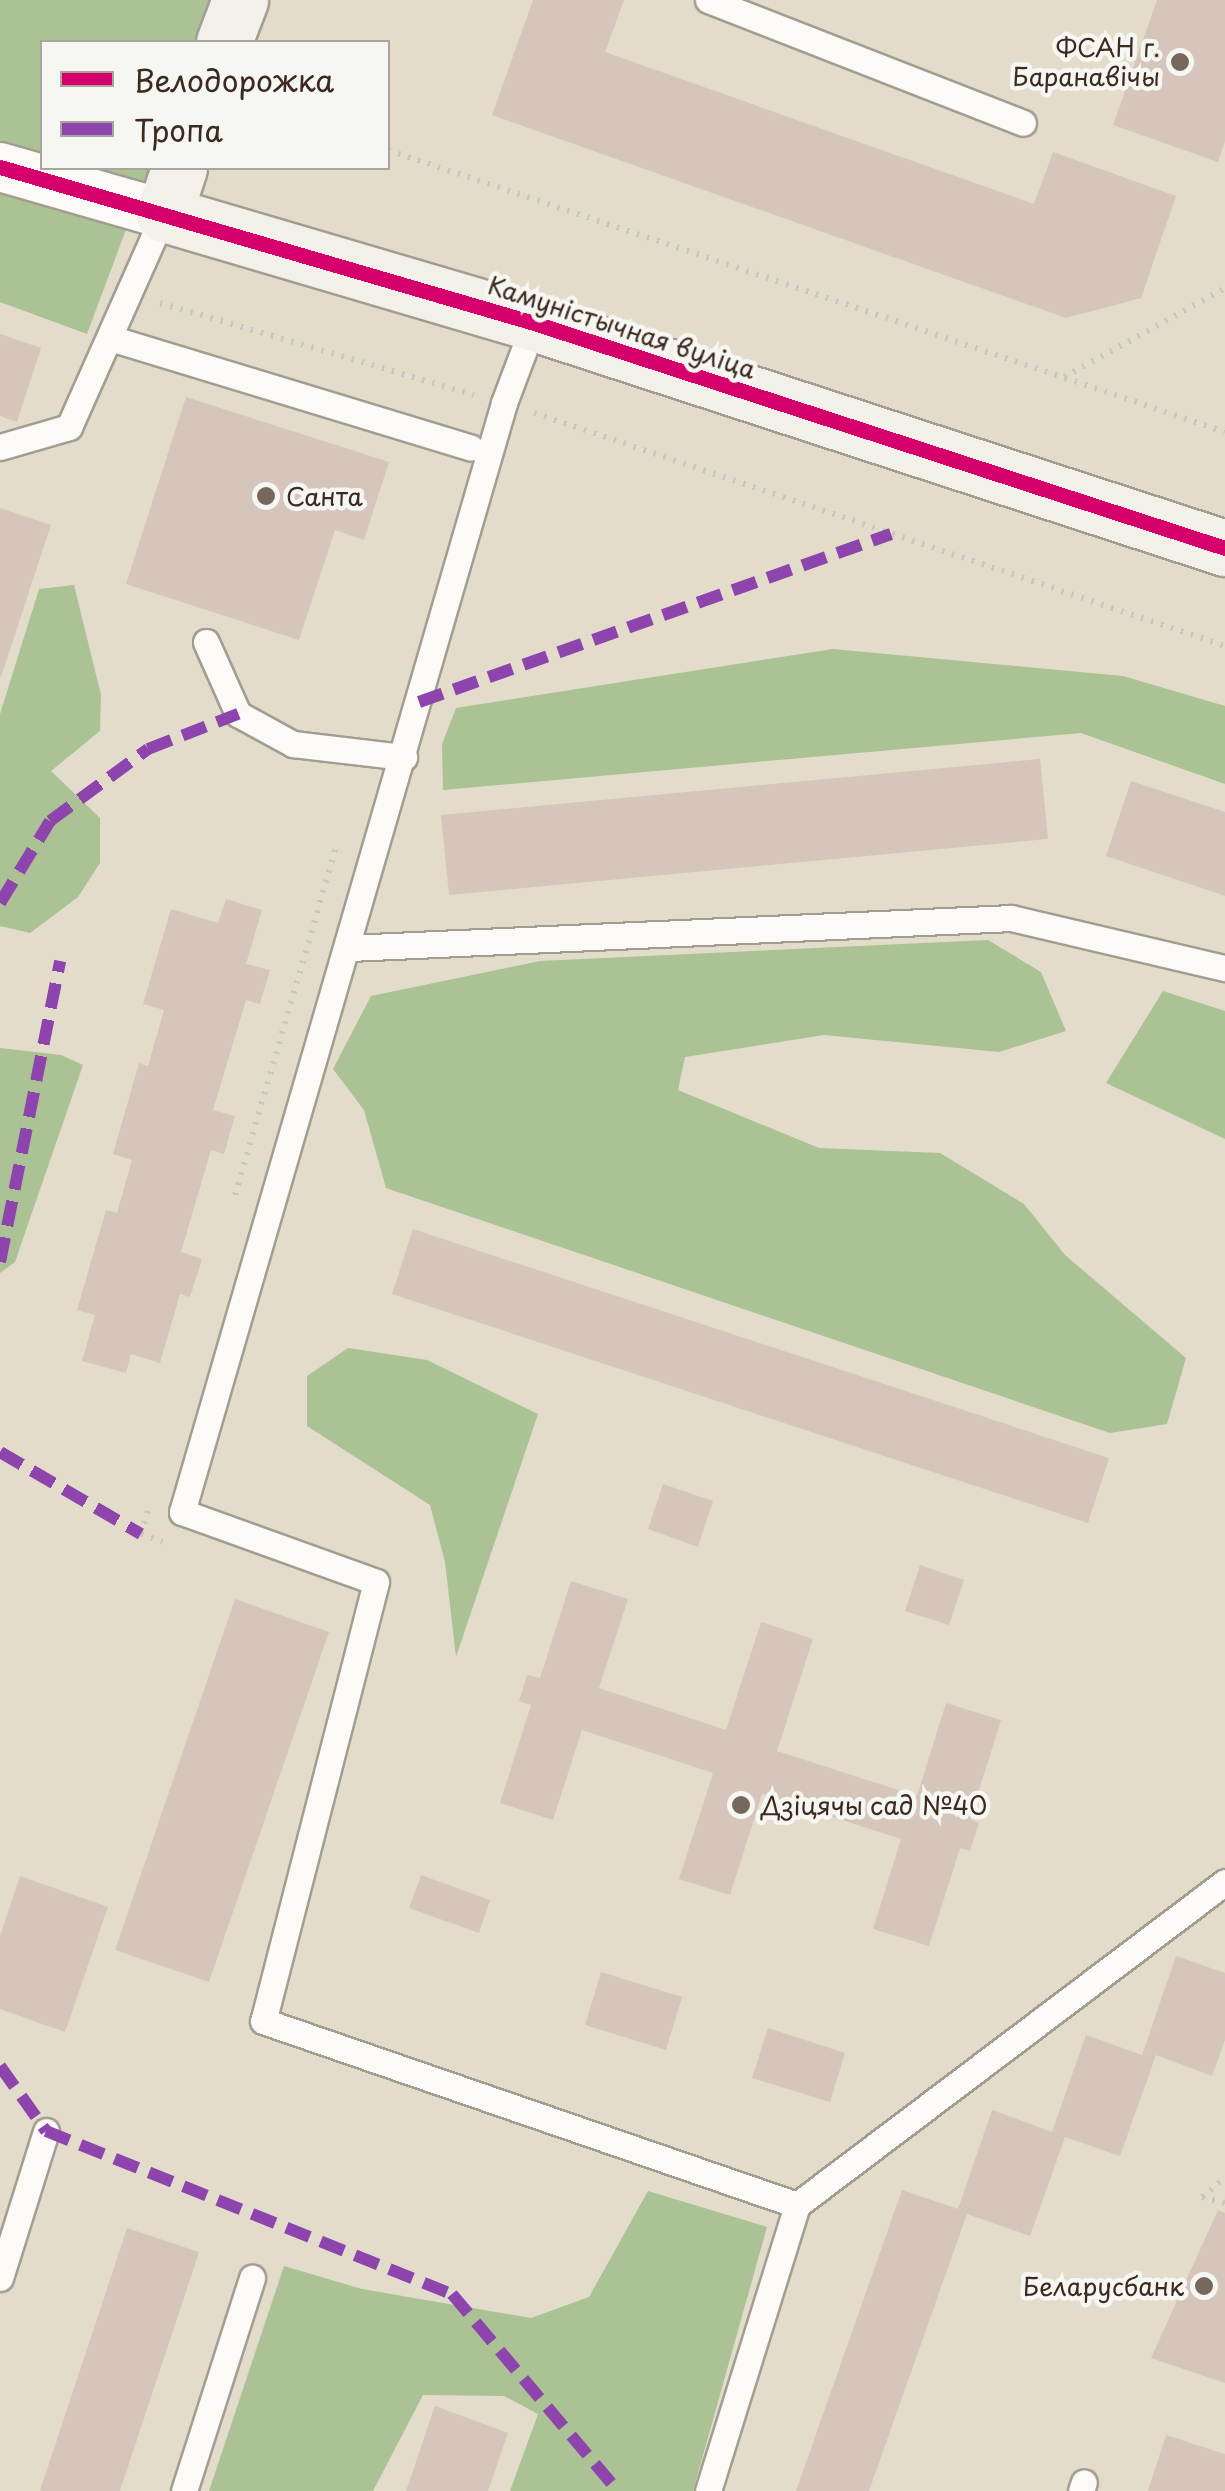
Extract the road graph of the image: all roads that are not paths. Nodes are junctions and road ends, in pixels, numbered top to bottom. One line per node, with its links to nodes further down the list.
1 (240, 0): 3 (street)
2 (708, 0): 4 (lane)
3 (225, 40)
4 (1023, 123)
5 (0, 168): 6 (street, Камуністычная вуліца)
6 (172, 191): 7 (street, Камуністычная вуліца); 8 (lane)
7 (534, 323): 11 (street, Камуністычная вуліца); 13 (lane)
8 (110, 338): 9 (lane); 10 (lane)
9 (0, 447)
10 (471, 448)
11 (1225, 548)
12 (206, 642): 13 (lane)
13 (404, 757): 14 (lane)
14 (349, 948): 15 (lane); 18 (lane)
15 (1225, 968)
16 (1225, 1882): 18 (lane)
17 (46, 2131): 19 (lane)
18 (797, 2204): 22 (lane)
19 (0, 2278)
20 (252, 2278): 21 (lane)
21 (184, 2491)
22 (708, 2491)

